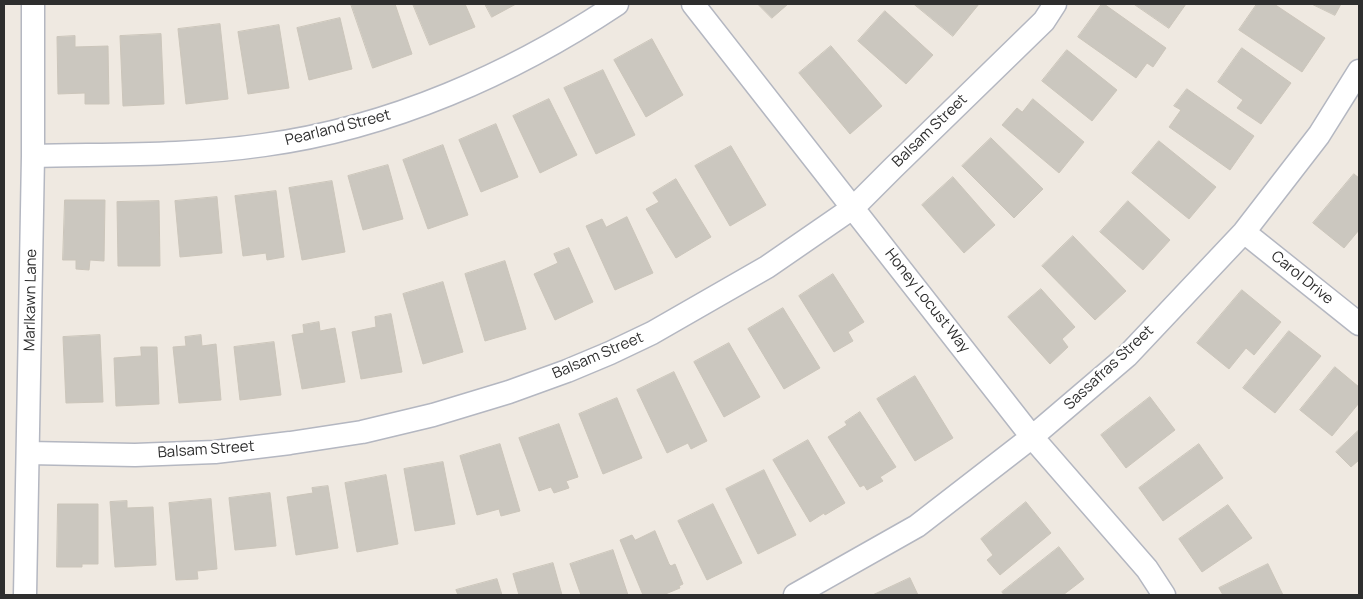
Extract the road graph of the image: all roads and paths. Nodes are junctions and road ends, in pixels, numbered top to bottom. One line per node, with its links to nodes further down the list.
1 (33, 4): 6 (street, Marlkawn Lane)
2 (617, 4): 6 (street, Pearland Street)
3 (693, 4): 7 (street, Honey Locust Way)
4 (1055, 4): 7 (street, Balsam Street)
5 (1359, 71): 8 (street, Sassafras Street)
6 (33, 156): 11 (street, Marlkawn Lane)
7 (854, 207): 10 (street, Honey Locust Way); 11 (street, Balsam Street)
8 (1244, 232): 9 (street, Carol Drive); 10 (street, Sassafras Street)
9 (1359, 324)
10 (1032, 437): 13 (street, Sassafras Street); 14 (street, Honey Locust Way)
11 (28, 453): 12 (street, Marlkawn Lane)
12 (25, 595)
13 (795, 595)
14 (1164, 595)

